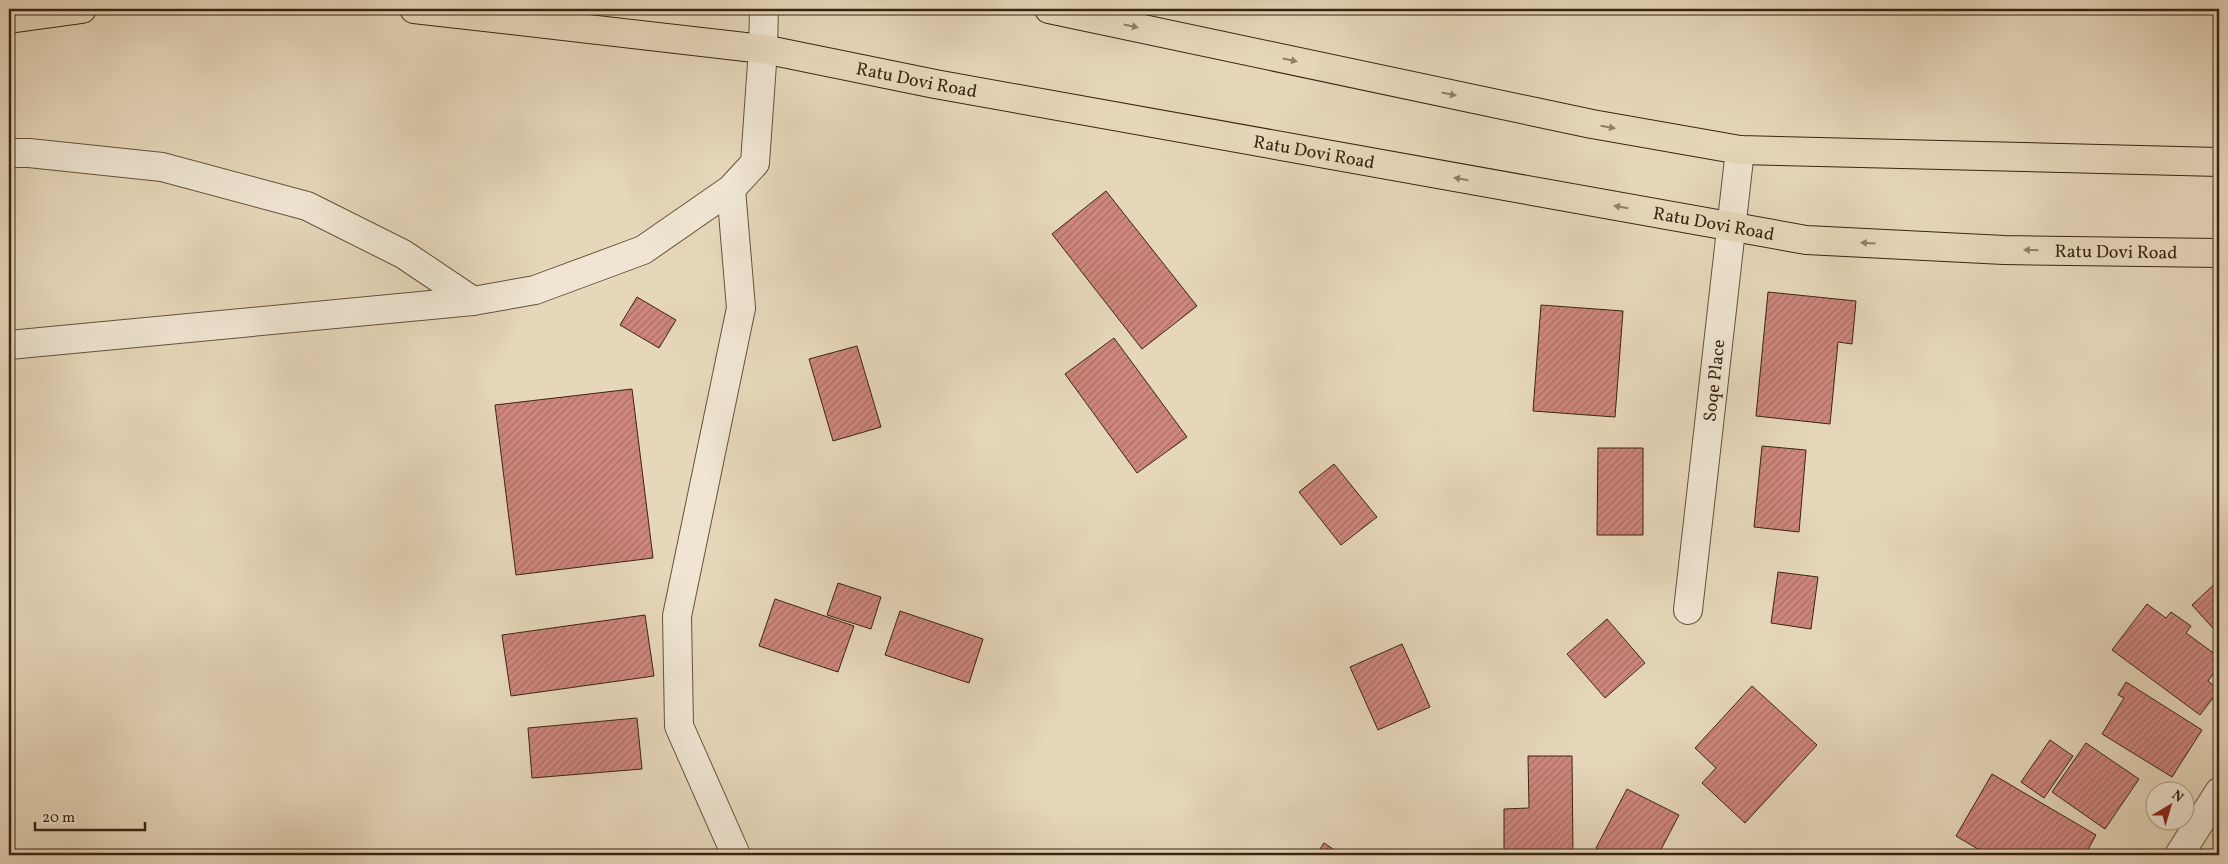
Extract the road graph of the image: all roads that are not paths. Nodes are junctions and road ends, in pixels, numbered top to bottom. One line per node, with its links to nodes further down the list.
1 (82, 9): 5 (main road)
2 (414, 9): 6 (main road, Ratu Dovi Road)
3 (764, 9): 6 (street)
4 (1049, 9): 7 (main road, one-way to 7)
5 (9, 19)
6 (763, 49): 10 (street); 11 (main road, Ratu Dovi Road, one-way to 6)
7 (1740, 150): 9 (main road); 11 (street, Soqe Place)
8 (9, 153): 13 (street)
9 (2219, 162)
10 (731, 189): 13 (street); 17 (street)
11 (1732, 227): 12 (main road, Ratu Dovi Road, one-way to 11); 15 (street, Soqe Place)
12 (2219, 252)
13 (473, 301): 14 (street)
14 (9, 345)
15 (1688, 610)
16 (2219, 792): 18 (street)
17 (736, 855)
18 (2178, 855)

